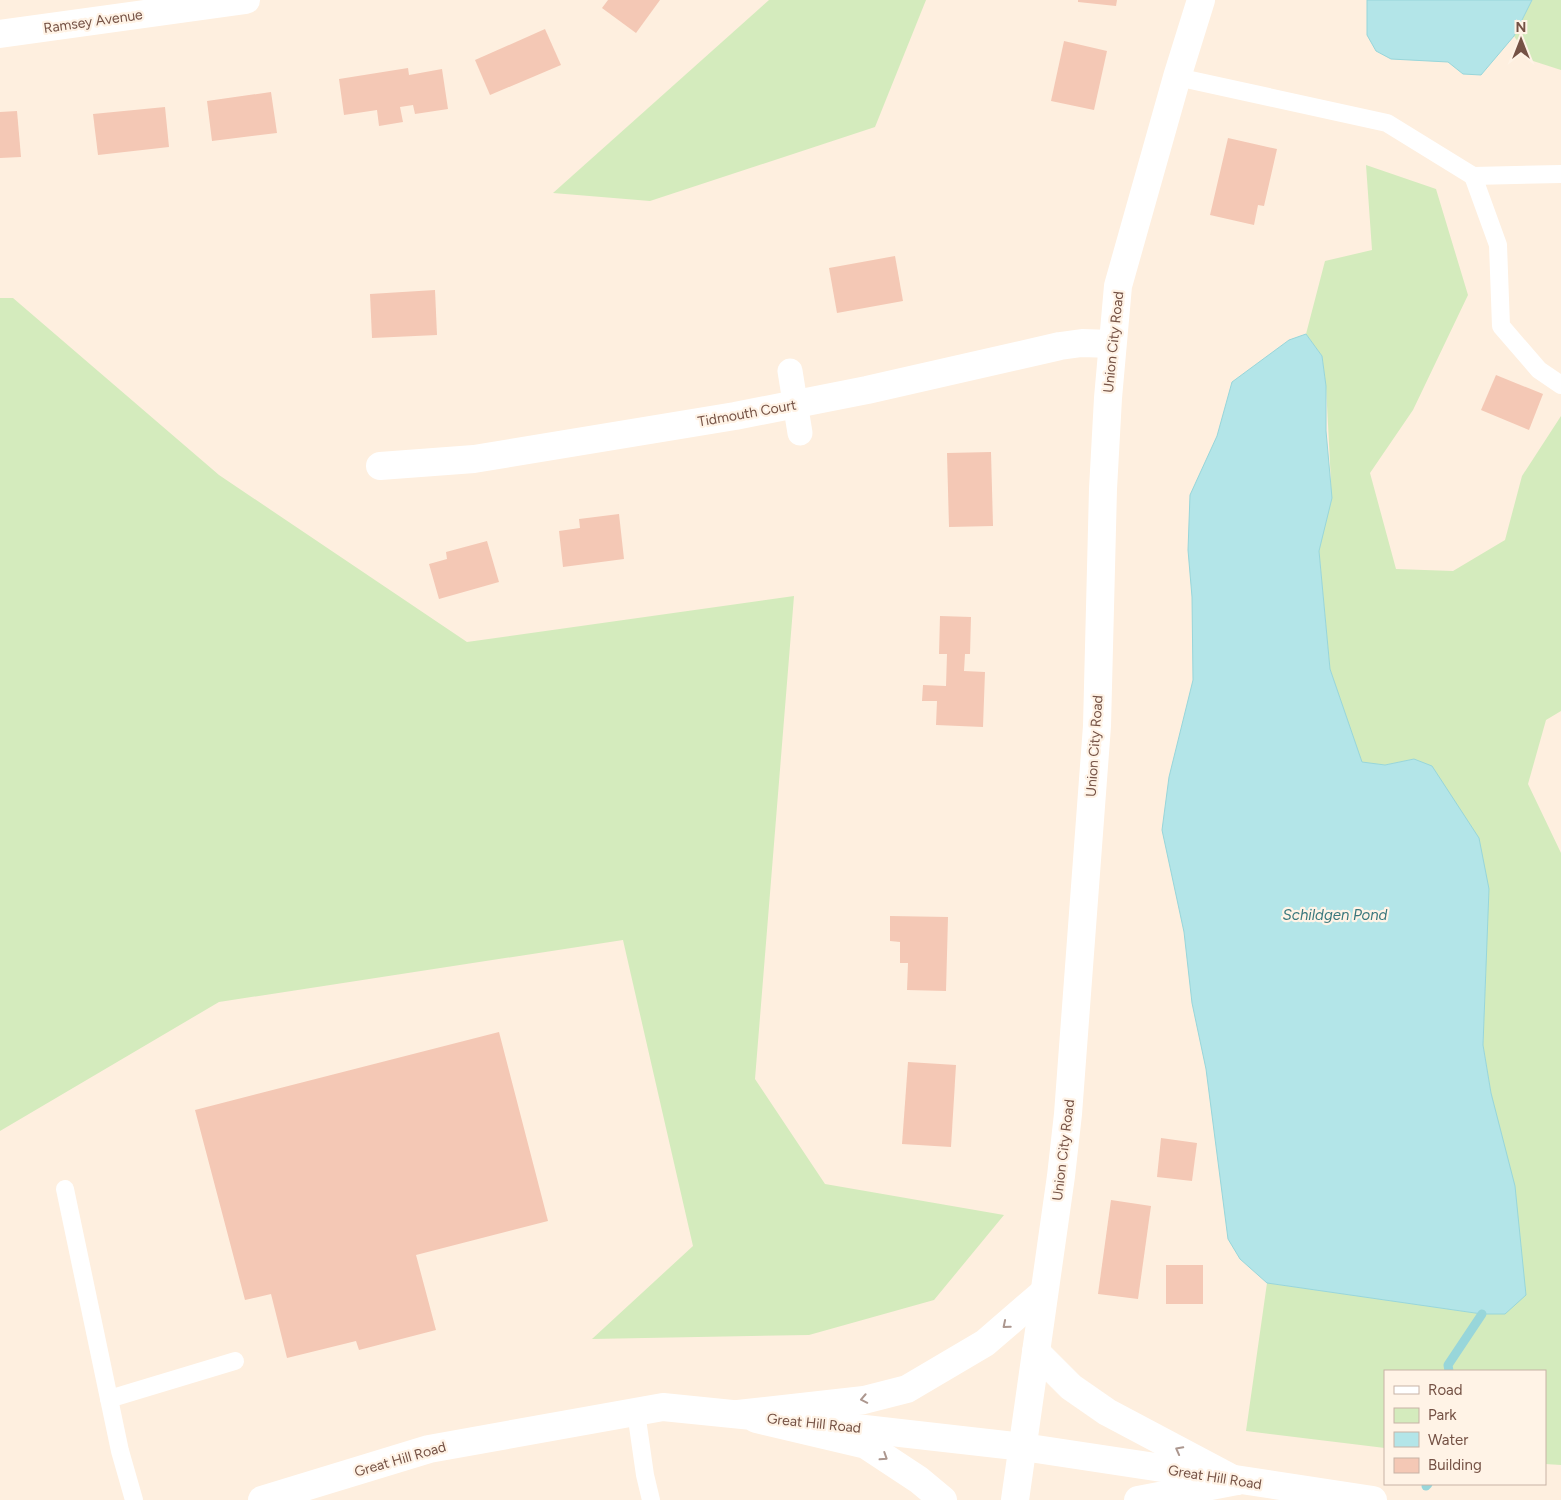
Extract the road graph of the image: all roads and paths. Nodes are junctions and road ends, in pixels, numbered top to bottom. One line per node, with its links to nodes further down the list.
1 (246, 0): 3 (main road, Ramsey Avenue)
2 (1201, 0): 4 (main road, Union City Road)
3 (0, 34)
4 (1177, 77): 6 (lane); 7 (main road, Union City Road)
5 (1561, 174): 6 (lane)
6 (1473, 176): 9 (lane)
7 (1112, 344): 10 (main road, Tidmouth Court); 14 (main road, Union City Road)
8 (790, 372): 10 (street)
9 (1561, 385)
10 (795, 404): 11 (street); 12 (main road, Tidmouth Court)
11 (800, 433)
12 (380, 466)
13 (65, 1189): 17 (lane)
14 (1043, 1293): 15 (main road, Union City Road); 19 (main road, one-way to 19)
15 (1036, 1352): 20 (main road, Union City Road); 21 (main road, one-way to 15)
16 (235, 1361): 17 (lane)
17 (109, 1399): 22 (lane)
18 (636, 1412): 19 (main road, Great Hill Road); 23 (main road, Great Hill Road); 24 (lane)
19 (738, 1414): 20 (main road, Great Hill Road); 25 (main road, one-way to 25)
20 (1023, 1447): 21 (main road, Great Hill Road); 26 (main road, Union City Road)
21 (1237, 1481): 27 (main road); 28 (main road, Great Hill Road)
22 (134, 1500)
23 (262, 1500)
24 (650, 1500)
25 (943, 1500)
26 (1015, 1500)
27 (1138, 1500)
28 (1373, 1500)

